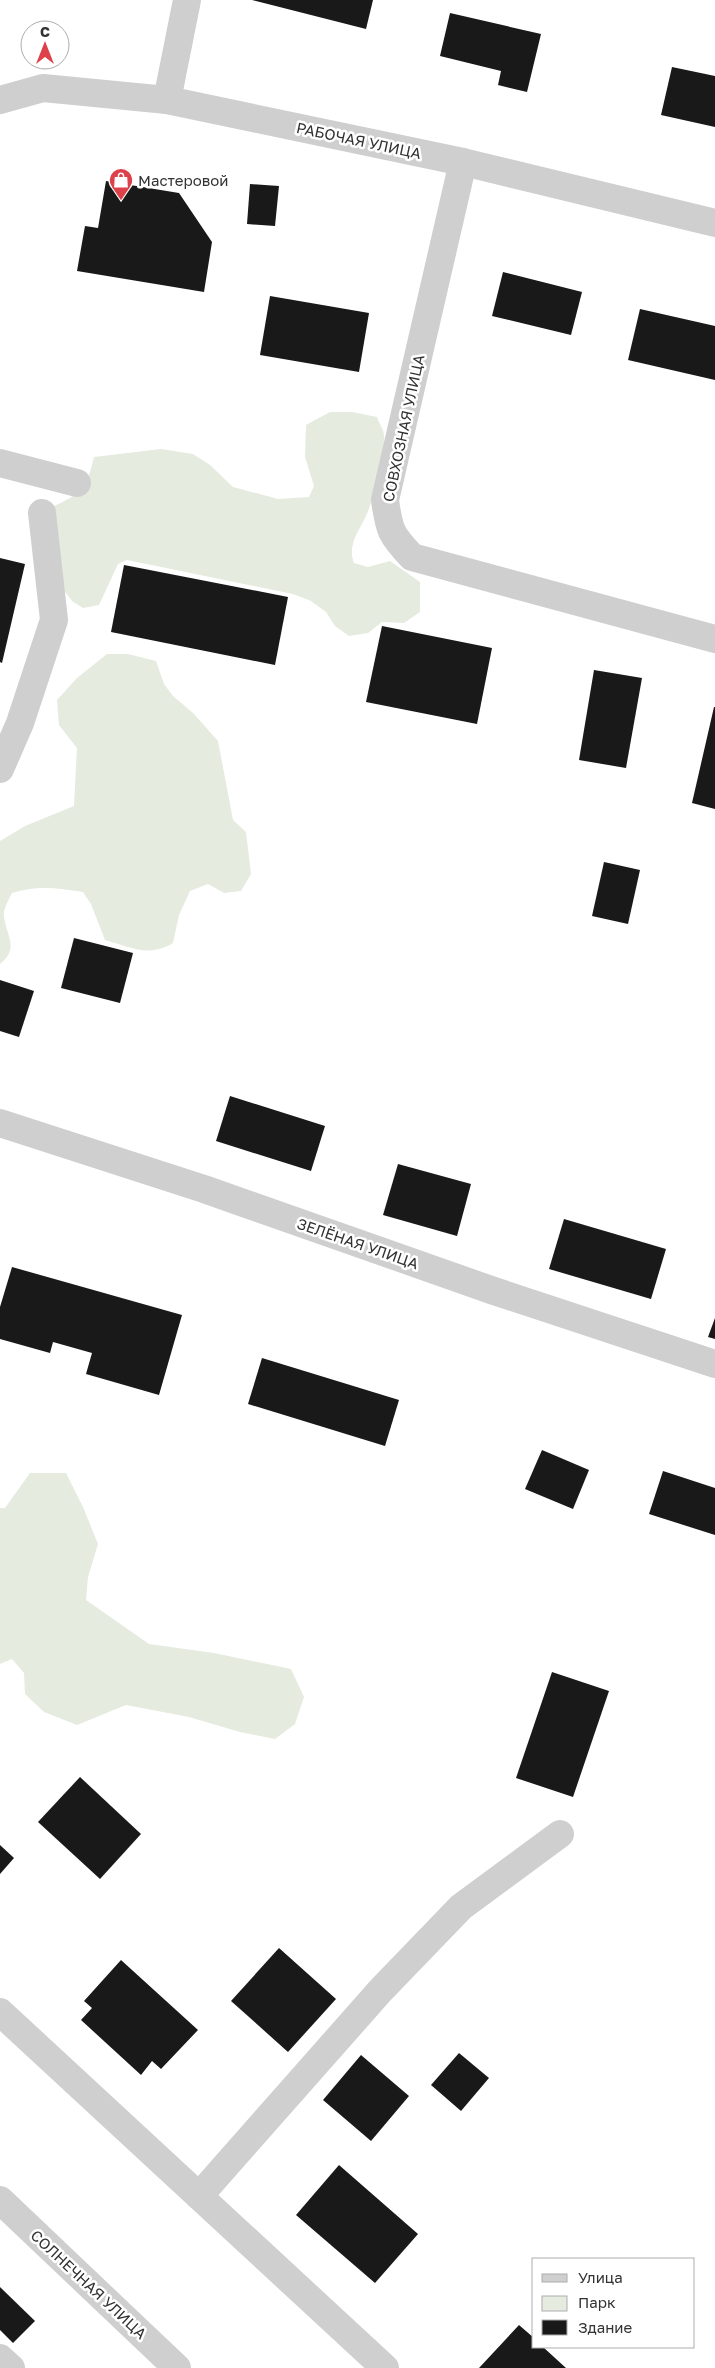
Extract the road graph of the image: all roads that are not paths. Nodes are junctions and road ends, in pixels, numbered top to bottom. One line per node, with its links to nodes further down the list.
1 (187, 0): 3 (street)
2 (0, 100): 3 (street, РАБОЧАЯ УЛИЦА)
3 (168, 100): 4 (street, РАБОЧАЯ УЛИЦА)
4 (463, 162): 5 (street, РАБОЧАЯ УЛИЦА); 9 (street, СОВХОЗНАЯ УЛИЦА)
5 (715, 223)
6 (0, 463): 7 (street)
7 (77, 482)
8 (42, 513): 10 (street)
9 (715, 639)
10 (0, 769)
11 (0, 1123): 12 (street, ЗЕЛЁНАЯ УЛИЦА)
12 (715, 1364)
13 (560, 1834): 15 (street)
14 (0, 2012): 15 (street)
15 (199, 2196): 20 (street)
16 (0, 2200): 19 (street, СОЛНЕЧНАЯ УЛИЦА)
17 (0, 2358): 18 (street)
18 (11, 2368)
19 (178, 2368)
20 (385, 2368)

